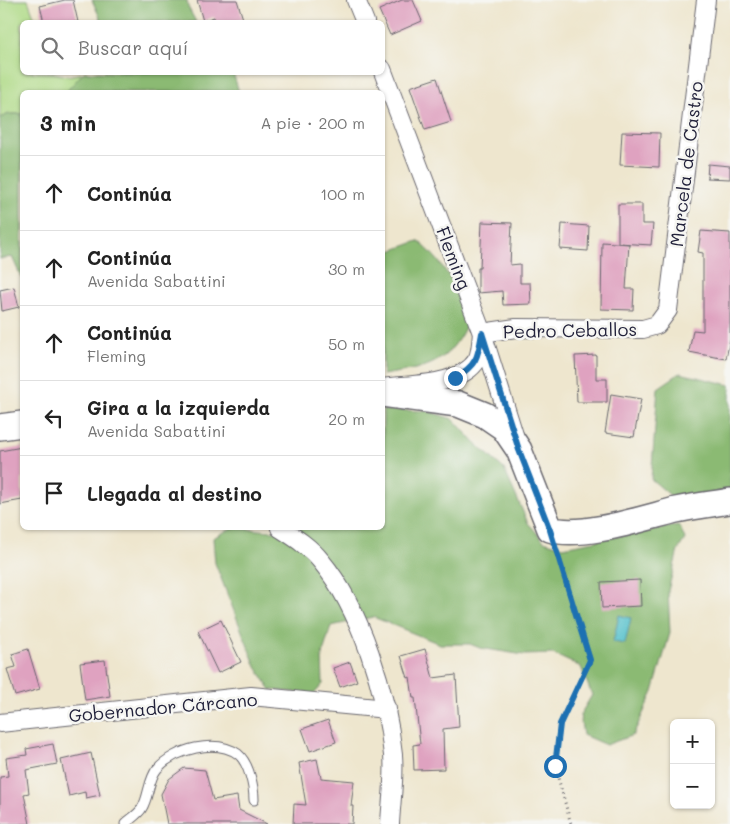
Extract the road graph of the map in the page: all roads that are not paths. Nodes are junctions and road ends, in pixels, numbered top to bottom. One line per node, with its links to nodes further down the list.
1 (356, 0): 3 (street)
2 (706, 0): 5 (street, Marcela de Castro)
3 (364, 20)
4 (384, 75): 6 (street, Fleming)
5 (657, 325): 6 (street, Pedro Ceballos)
6 (482, 333): 7 (street); 11 (street, Fleming)
7 (385, 388)
8 (385, 394): 11 (street)
9 (20, 424): 10 (street)
10 (0, 426)
11 (519, 450): 12 (street)
12 (730, 501)
13 (283, 530): 14 (street)
14 (387, 709): 15 (street, Gobernador Cárcano); 18 (street)
15 (0, 723)
16 (254, 800): 17 (lane)
17 (125, 824)
18 (390, 824)

